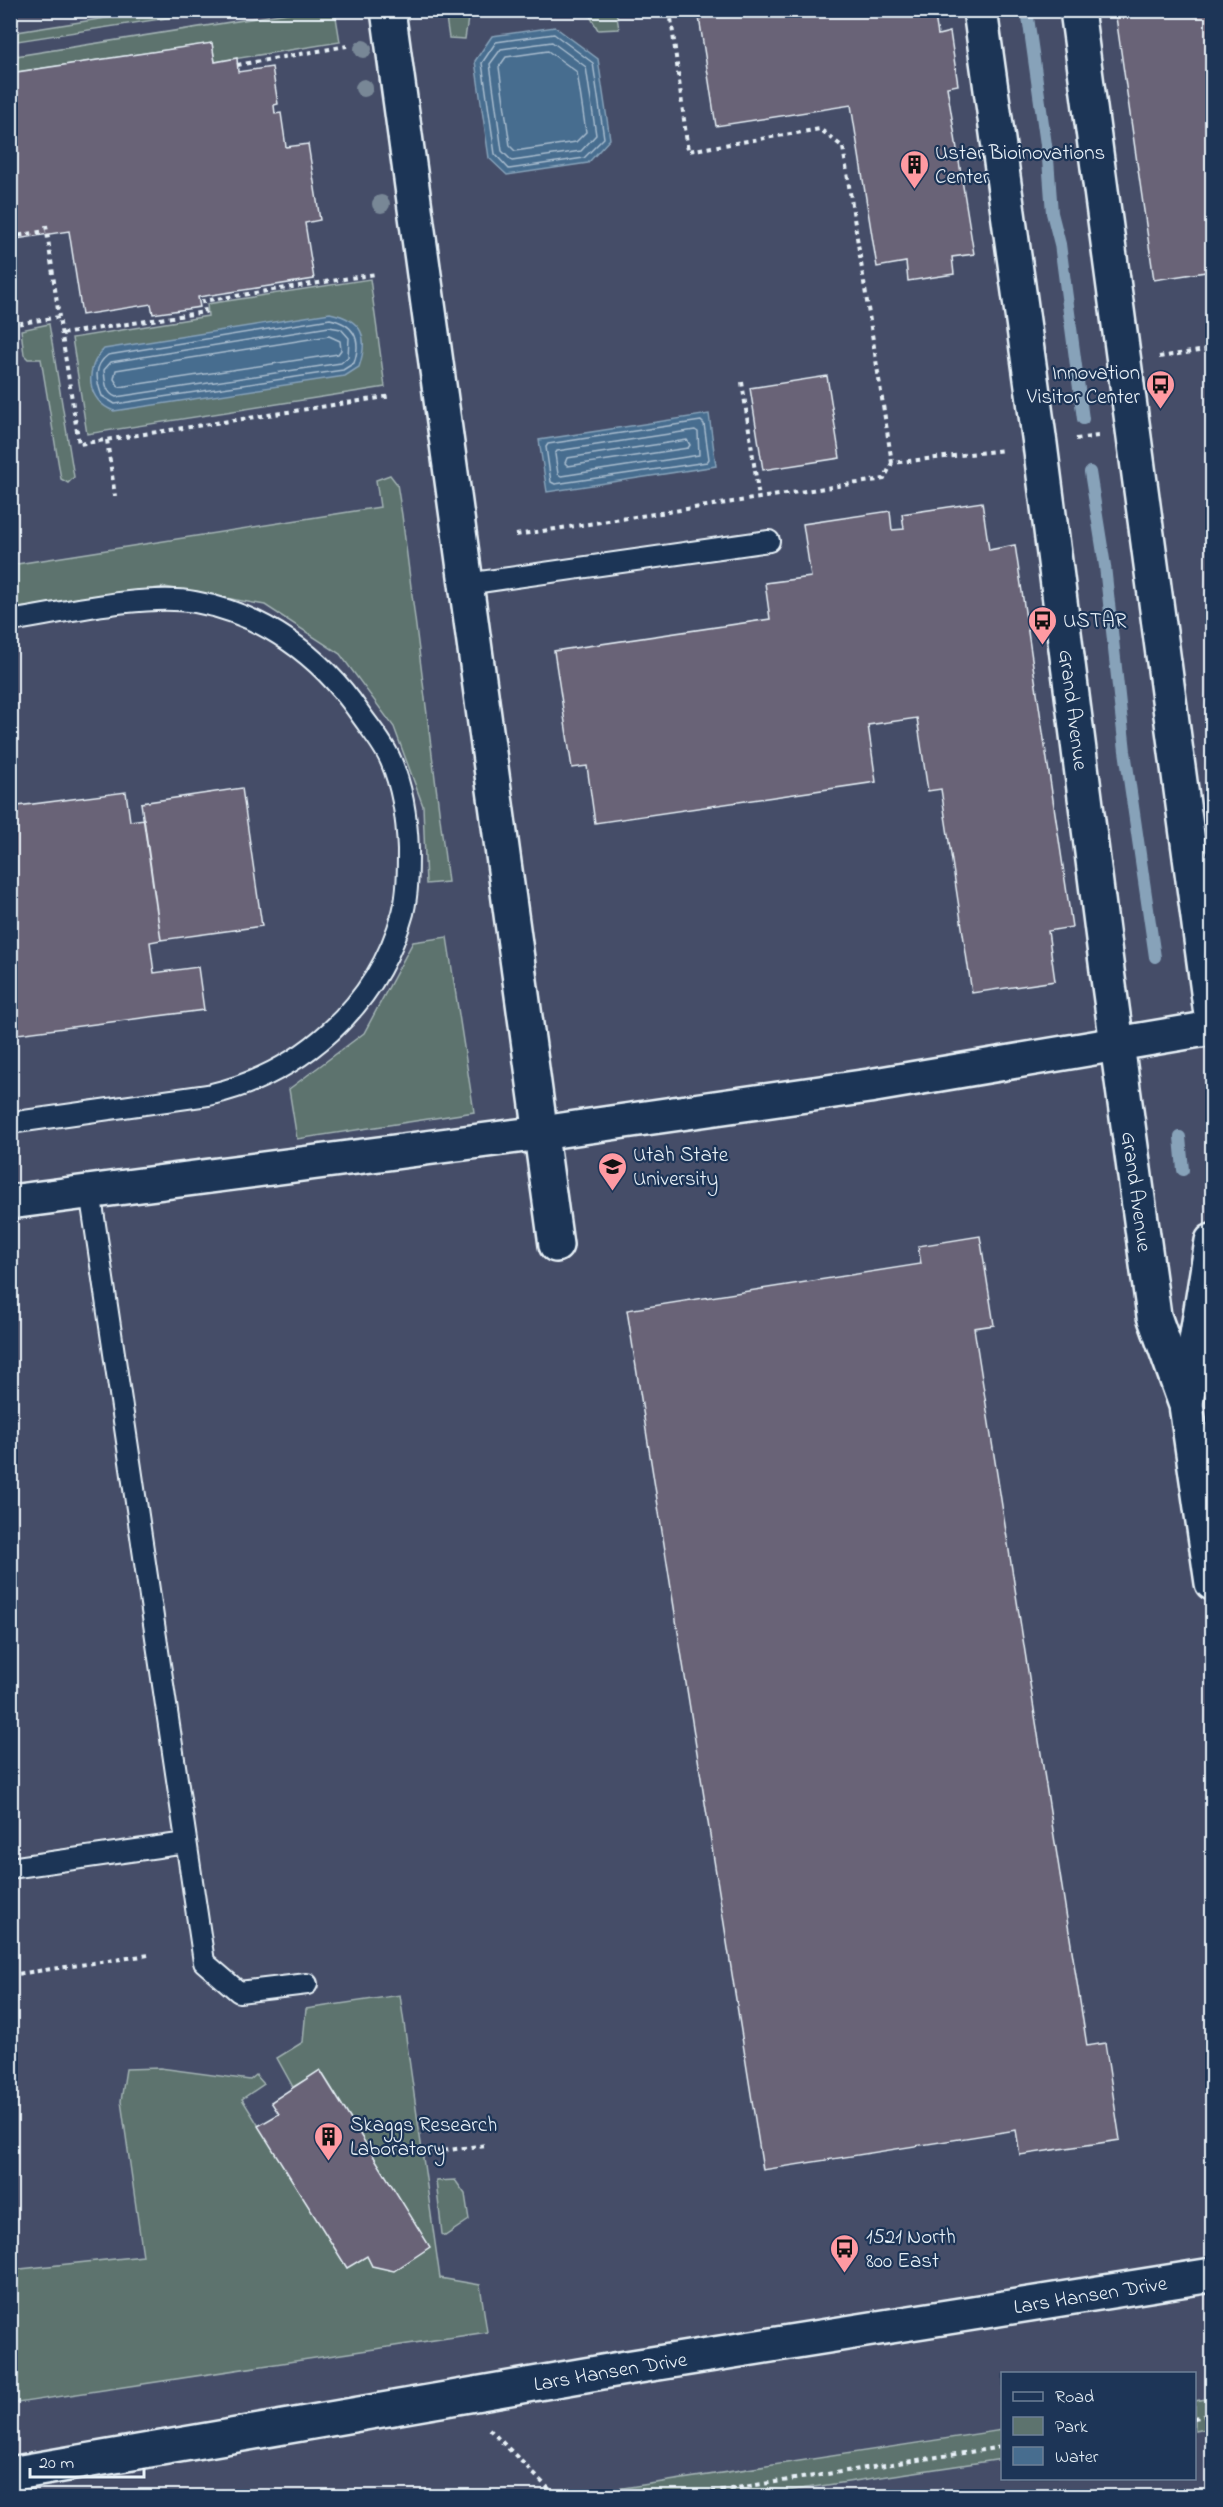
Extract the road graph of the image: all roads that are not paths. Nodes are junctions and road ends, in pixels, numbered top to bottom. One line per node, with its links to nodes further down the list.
1 (388, 10): 5 (street)
2 (980, 10): 9 (street, Grand Avenue)
3 (1077, 10): 7 (street)
4 (769, 541): 5 (lane)
5 (466, 584): 11 (street)
6 (10, 621): 10 (lane)
7 (1212, 1022)
8 (1212, 1028): 9 (street)
9 (1117, 1044): 11 (street); 16 (street, Grand Avenue)
10 (10, 1123)
11 (541, 1133): 12 (street); 15 (street)
12 (90, 1191): 13 (street); 18 (lane)
13 (10, 1202)
14 (1212, 1241): 16 (street, Grand Avenue)
15 (556, 1245)
16 (1186, 1405): 17 (street, Grand Avenue)
17 (1212, 1583)
18 (186, 1843): 19 (lane); 20 (lane)
19 (10, 1868)
20 (307, 1984)
21 (1212, 2275): 22 (street, Lars Hansen Drive)
22 (10, 2474)

